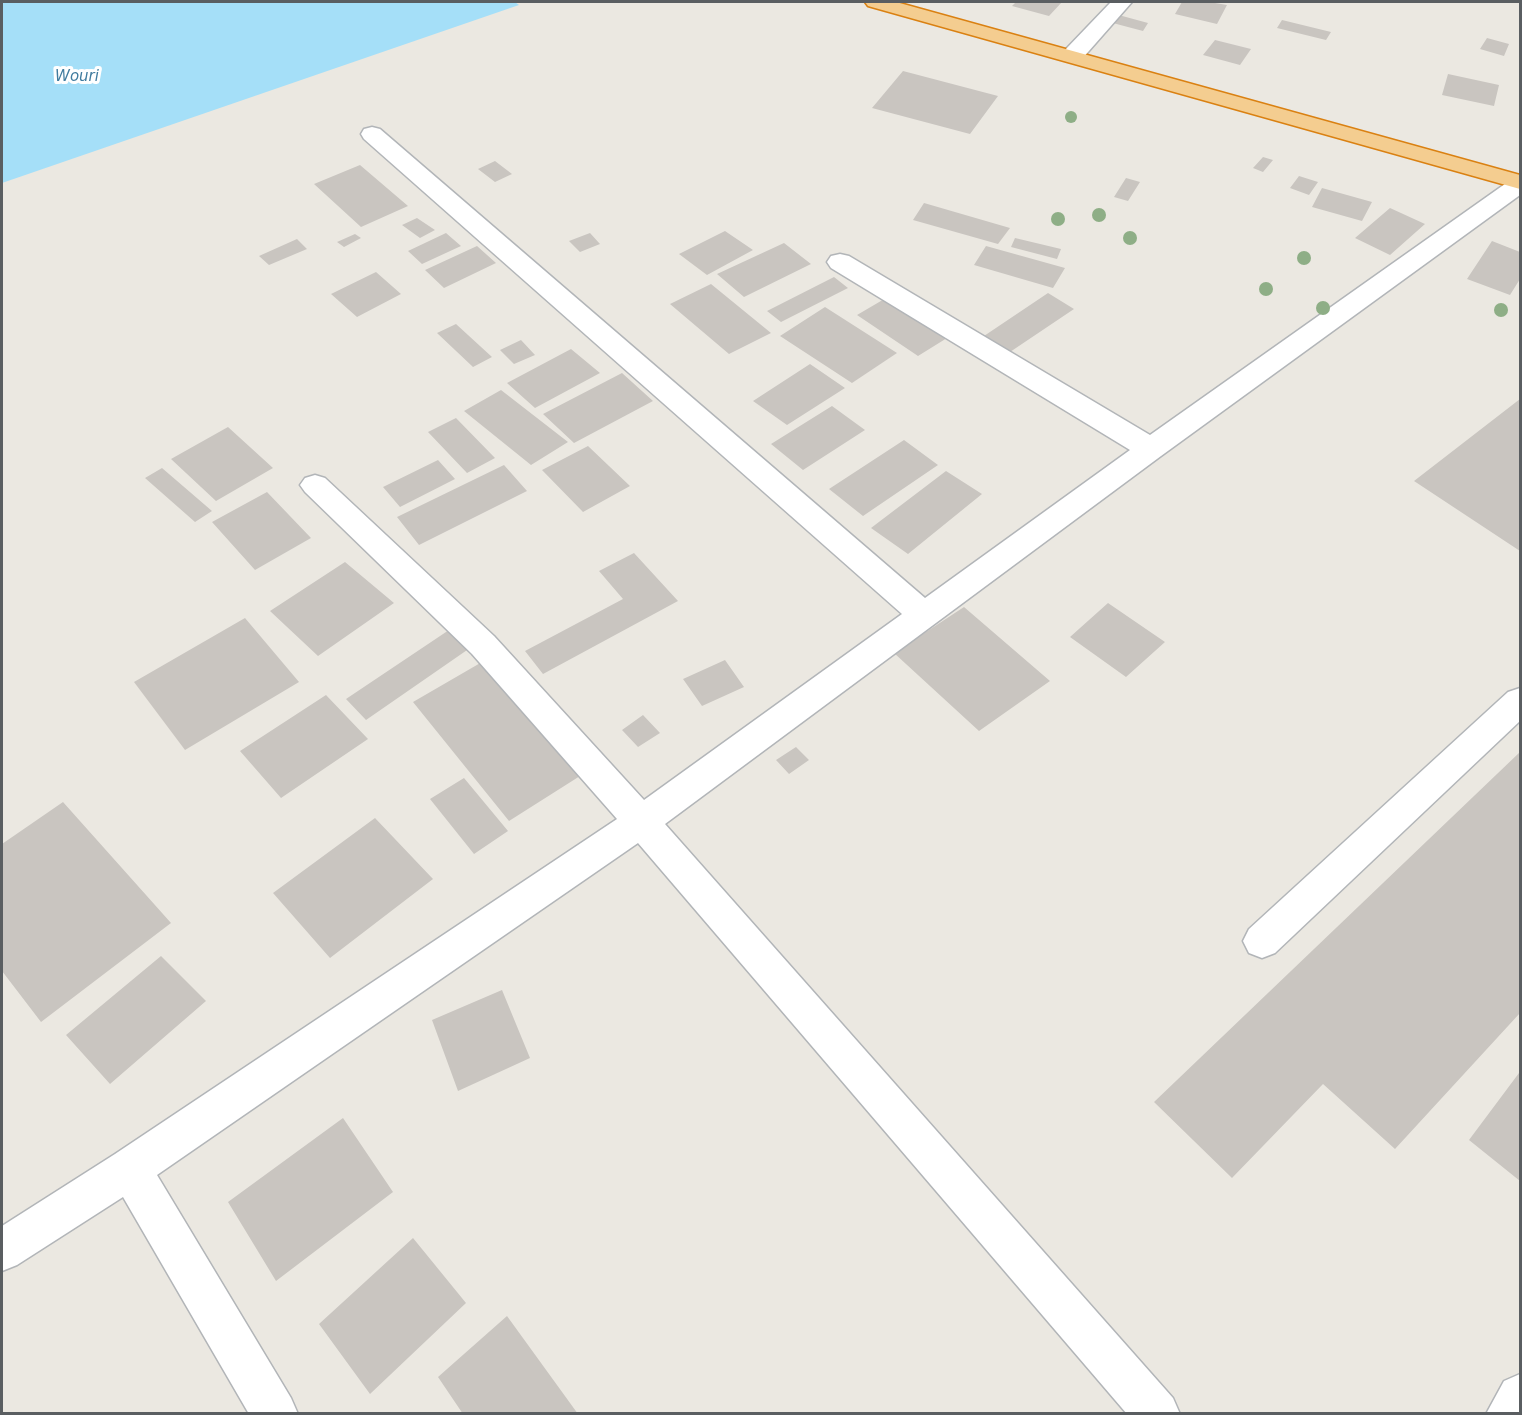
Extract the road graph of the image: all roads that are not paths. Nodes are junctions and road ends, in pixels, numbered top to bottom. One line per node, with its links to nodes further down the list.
1 (875, 2): 3 (highway)
2 (1122, 2): 3 (street)
3 (1073, 55): 5 (highway)
4 (372, 134): 9 (street)
5 (1521, 183): 7 (street)
6 (840, 262): 7 (street)
7 (1150, 448): 9 (street)
8 (315, 485): 11 (street)
9 (925, 616): 11 (street)
10 (1521, 701): 12 (street)
11 (640, 822): 13 (street); 17 (street)
12 (1262, 941)
13 (130, 1168): 14 (street); 16 (street)
14 (2, 1250)
15 (1521, 1397): 18 (street)
16 (275, 1413)
17 (1157, 1413)
18 (1509, 1413)

